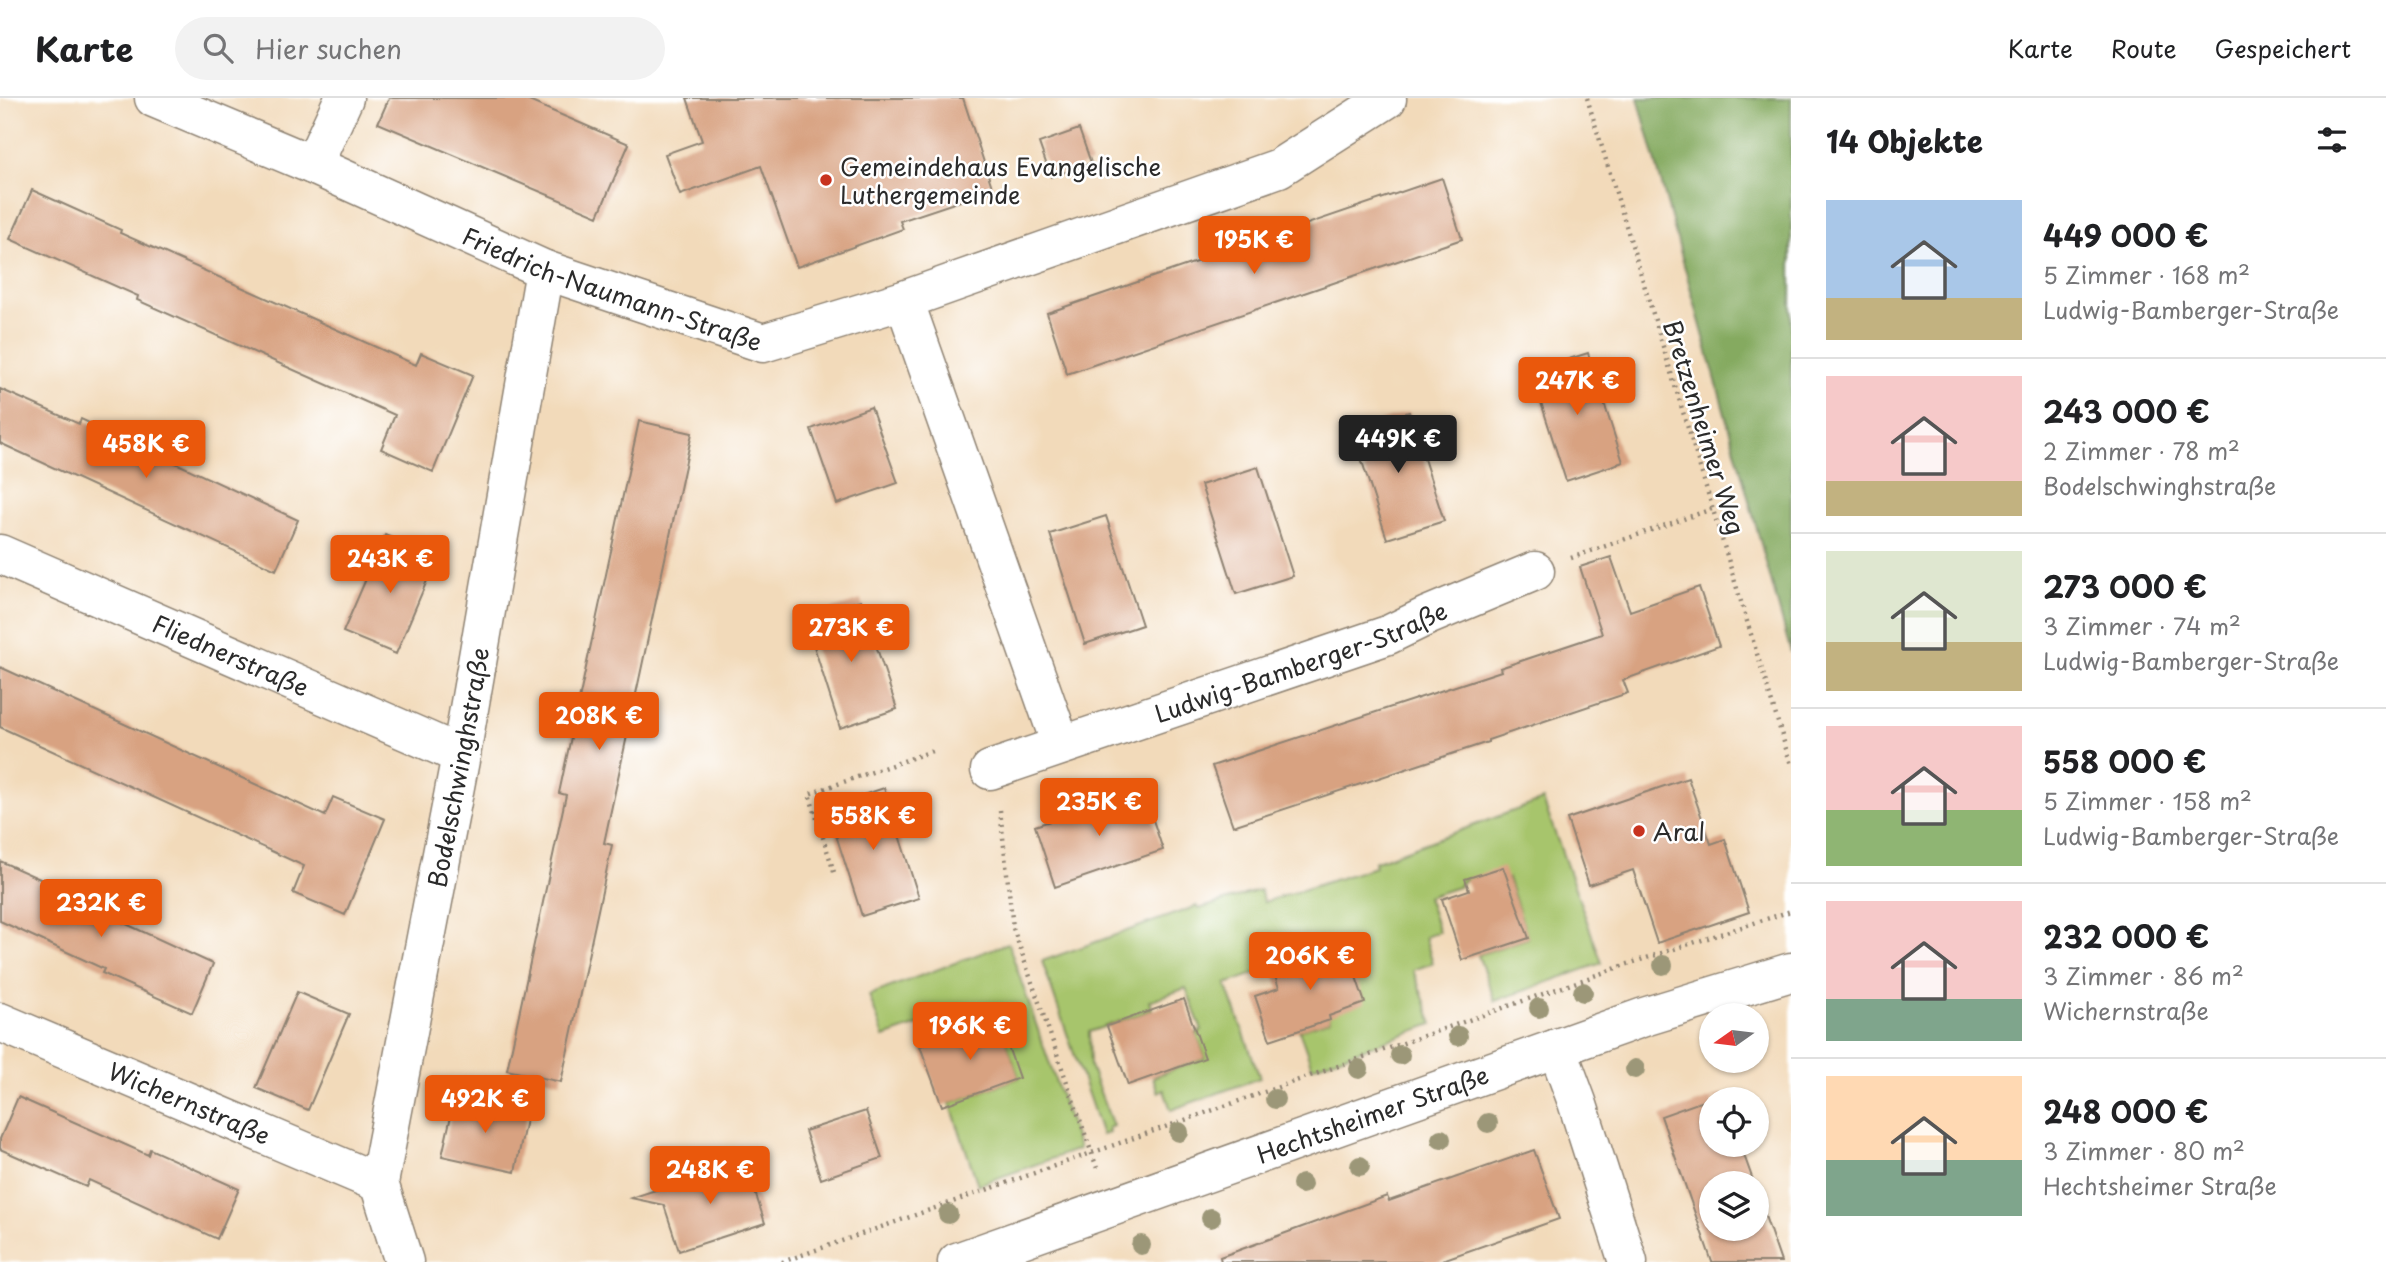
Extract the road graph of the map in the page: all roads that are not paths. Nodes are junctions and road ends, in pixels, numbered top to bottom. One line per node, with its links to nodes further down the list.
1 (154, 98): 4 (street, Friedrich-Naumann-Straße)
2 (344, 98): 4 (street)
3 (1387, 99): 6 (street, Friedrich-Naumann-Straße)
4 (313, 165): 5 (street, Friedrich-Naumann-Straße)
5 (545, 270): 6 (street, Friedrich-Naumann-Straße); 10 (street, Bodelschwinghstraße)
6 (904, 300): 9 (street)
7 (0, 554): 10 (street, Fliednerstraße)
8 (1548, 566): 9 (street, Ludwig-Bamberger-Straße)
9 (1062, 745): 11 (street, Ludwig-Bamberger-Straße)
10 (461, 755): 15 (street, Bodelschwinghstraße)
11 (990, 770)
12 (1791, 972): 14 (street, Hechtsheimer Straße)
13 (0, 1022): 15 (street, Wichernstraße)
14 (1557, 1048): 17 (street, Hechtsheimer Straße); 18 (street)
15 (379, 1183): 16 (street, Bodelschwinghstraße)
16 (404, 1262)
17 (957, 1262)
18 (1628, 1262)

